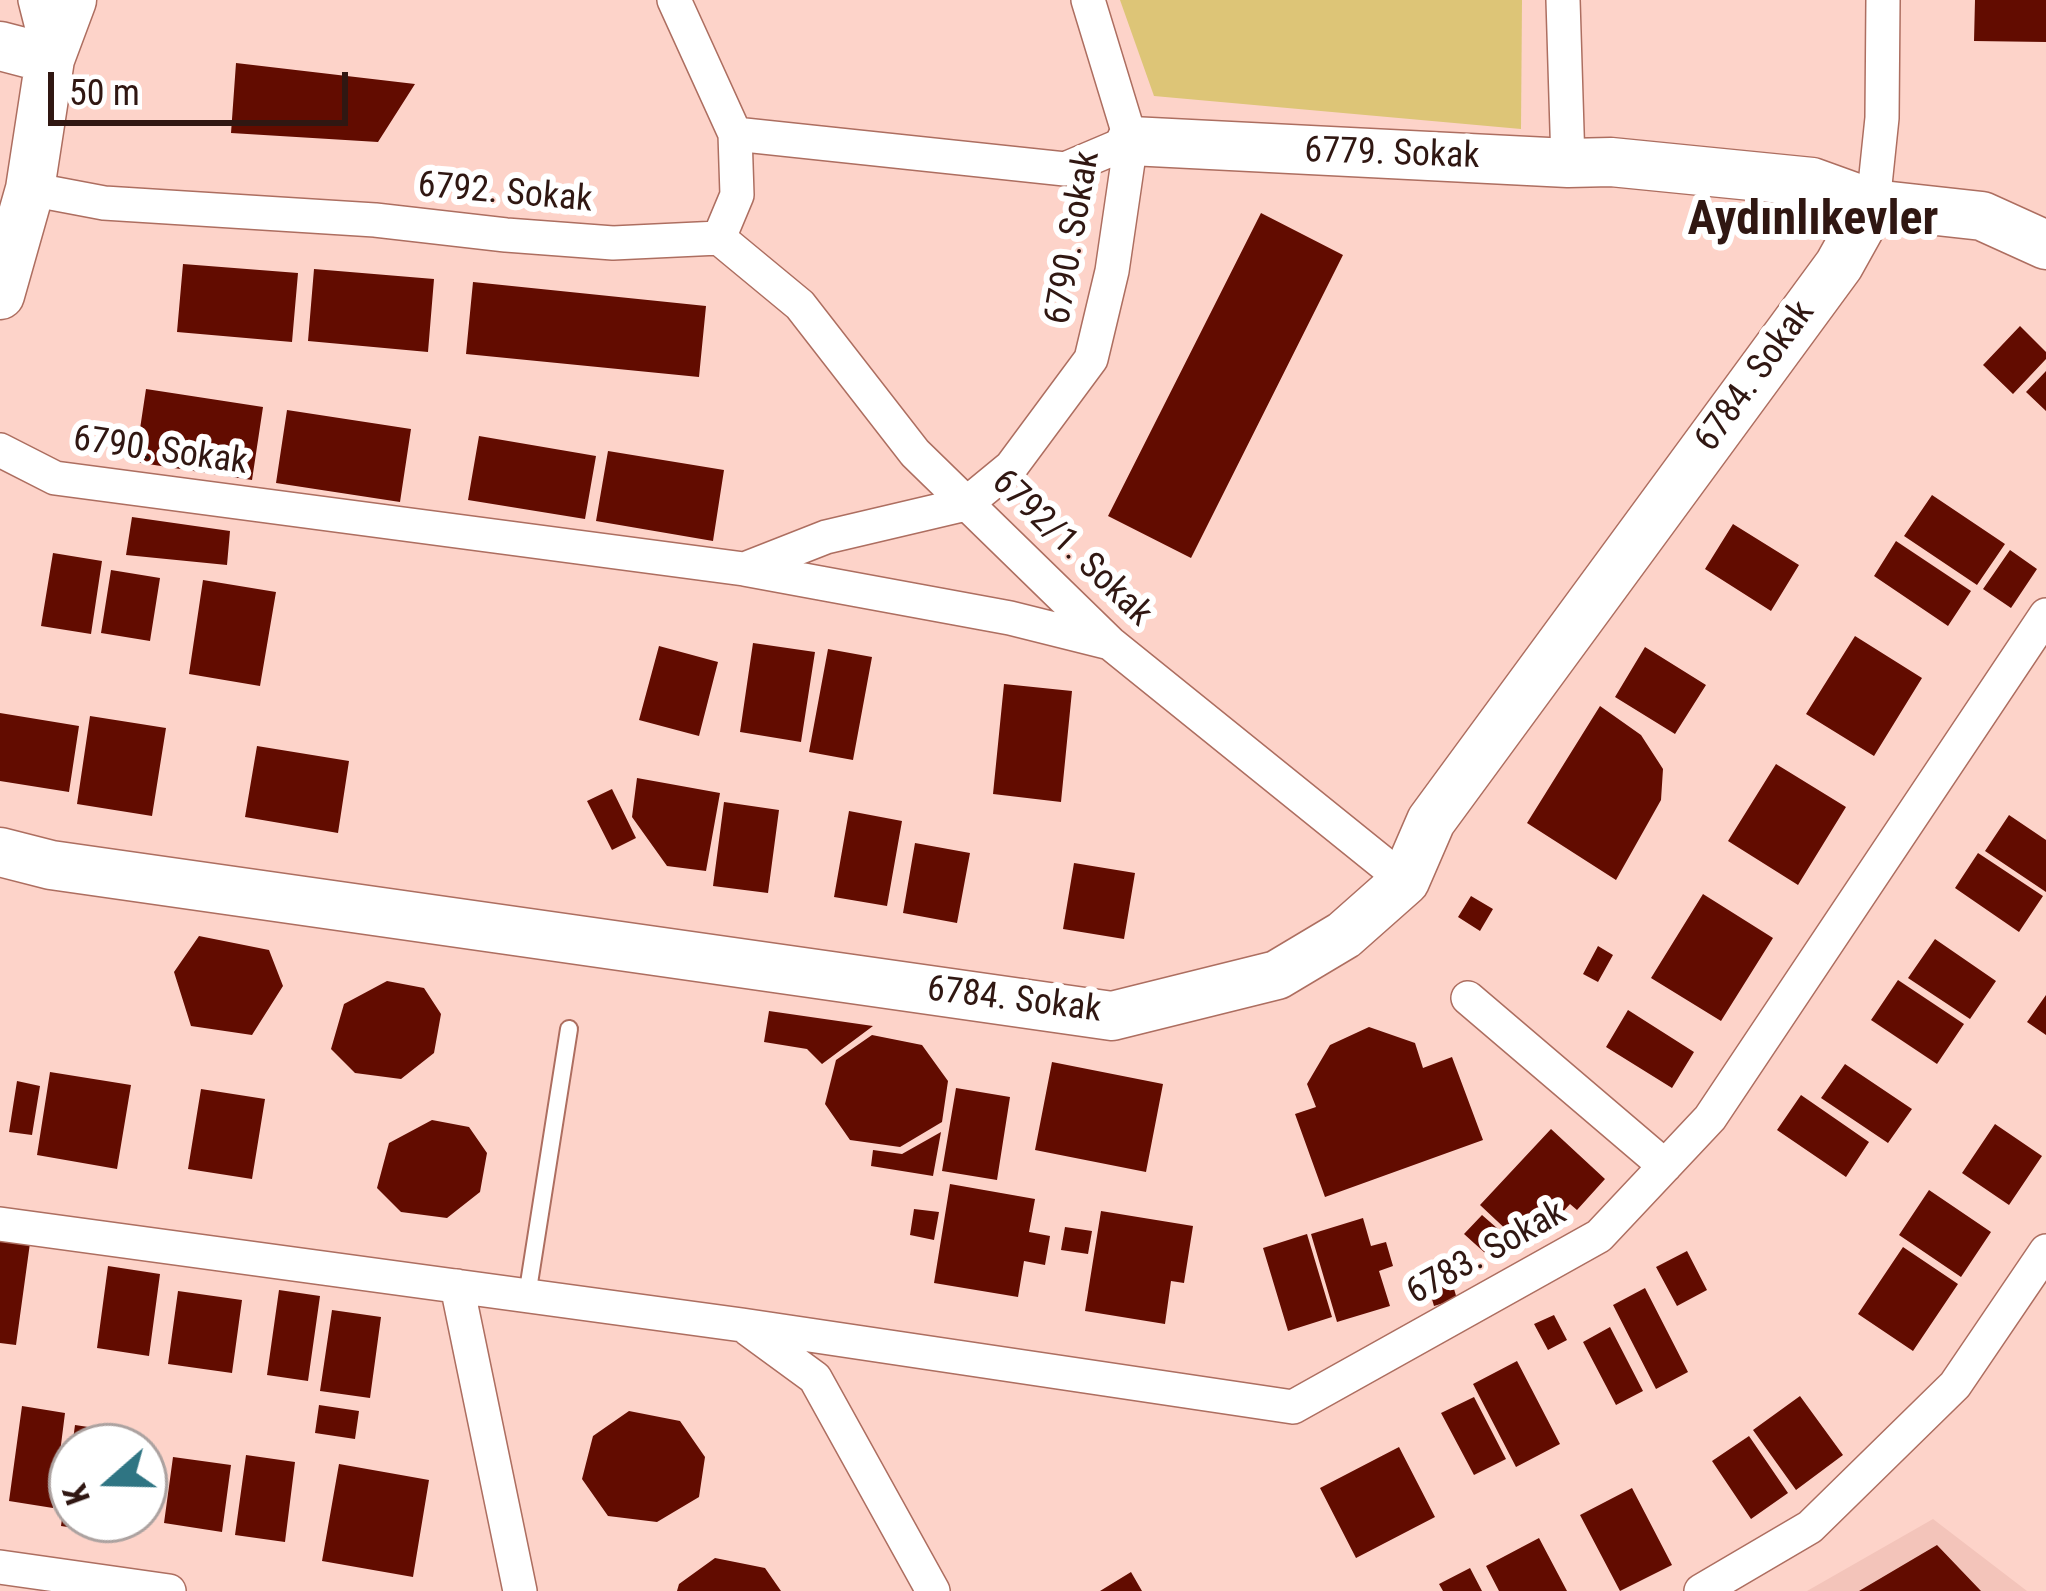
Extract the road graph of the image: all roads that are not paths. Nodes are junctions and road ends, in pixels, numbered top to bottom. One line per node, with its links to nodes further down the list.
1 (34, 0): 8 (street)
2 (72, 0): 8 (street)
3 (674, 0): 9 (street)
4 (1088, 0): 10 (street, 6790. Sokak)
5 (1563, 0): 11 (street)
6 (1883, 0): 13 (street, 6784. Sokak)
7 (0, 46): 8 (street)
8 (50, 59): 12 (street)
9 (735, 134): 10 (street, 6779. Sokak); 14 (street)
10 (1131, 141): 11 (street, 6779. Sokak); 18 (street, 6790. Sokak)
11 (1568, 163): 13 (street, 6779. Sokak)
12 (30, 189): 14 (street, 6792. Sokak); 16 (street)
13 (1873, 204): 15 (street, 6779. Sokak); 23 (street, 6784. Sokak)
14 (719, 238): 18 (street, 6792/1. Sokak)
15 (2046, 245)
16 (0, 295)
17 (0, 450): 19 (street, 6790. Sokak)
18 (967, 504): 19 (street, 6790. Sokak); 21 (street, 6792/1. Sokak)
19 (744, 569): 21 (street, 6790. Sokak)
20 (2046, 615): 26 (street, 6783. Sokak)
21 (1110, 643): 23 (street, 6792/1. Sokak)
22 (0, 851): 23 (street, 6784. Sokak)
23 (1405, 880)
24 (1468, 998): 26 (street)
25 (569, 1029): 30 (lane)
26 (1665, 1166): 31 (street, 6783. Sokak)
27 (0, 1224): 29 (street, 6783. Sokak)
28 (2046, 1251): 36 (street)
29 (457, 1286): 30 (street, 6783. Sokak); 34 (street)
30 (527, 1295): 31 (street, 6783. Sokak)
31 (742, 1325): 35 (street)
32 (0, 1567): 33 (street)
33 (169, 1591)
34 (520, 1591)
35 (933, 1591)
36 (1701, 1591)

